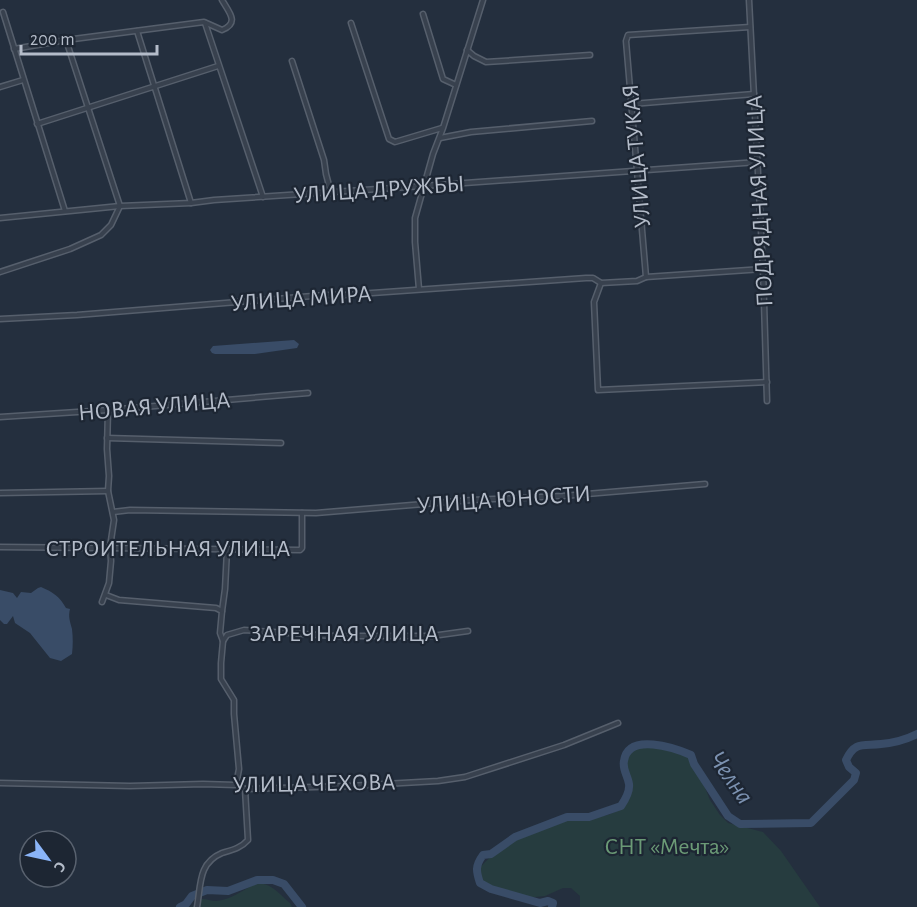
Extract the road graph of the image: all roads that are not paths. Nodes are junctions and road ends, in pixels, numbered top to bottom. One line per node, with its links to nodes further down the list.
1 (222, 0): 6 (street)
2 (483, 0): 12 (street)
3 (748, 0): 8 (street, ПОДРЯДНАЯ УЛИЦА)
4 (3, 12): 11 (street)
5 (423, 14): 17 (street)
6 (204, 22): 9 (street); 15 (street)
7 (351, 23): 25 (street)
8 (750, 27): 20 (street, ПОДРЯДНАЯ УЛИЦА); 21 (street, УЛИЦА ТУКАЯ)
9 (137, 31): 10 (street); 18 (street)
10 (66, 40): 11 (street); 22 (street)
11 (14, 49): 16 (street)
12 (467, 50): 13 (street); 17 (street)
13 (590, 55)
14 (292, 61): 30 (street)
15 (218, 66): 18 (street); 31 (street)
16 (23, 80): 19 (street); 24 (street)
17 (456, 85): 25 (street)
18 (154, 86): 22 (street); 32 (street)
19 (0, 87)
20 (754, 94): 21 (street); 27 (street, ПОДРЯДНАЯ УЛИЦА)
21 (632, 104): 28 (street, УЛИЦА ТУКАЯ)
22 (88, 108): 24 (street); 33 (street)
23 (592, 121): 26 (street)
24 (37, 124): 34 (street)
25 (443, 128): 26 (street)
26 (439, 138): 29 (street)
27 (758, 162): 28 (street, УЛИЦА ДРУЖБЫ); 36 (street, ПОДРЯДНАЯ УЛИЦА)
28 (637, 171): 29 (street, УЛИЦА ДРУЖБЫ); 38 (street, УЛИЦА ТУКАЯ)
29 (423, 186): 30 (street, УЛИЦА ДРУЖБЫ); 40 (street)
30 (331, 193): 31 (street, УЛИЦА ДРУЖБЫ)
31 (263, 197): 32 (street, УЛИЦА ДРУЖБЫ)
32 (191, 203): 33 (street, УЛИЦА ДРУЖБЫ)
33 (120, 206): 34 (street, УЛИЦА ДРУЖБЫ); 37 (street)
34 (65, 211): 35 (street, УЛИЦА ДРУЖБЫ)
35 (0, 218)
36 (763, 269): 38 (street, УЛИЦА МИРА); 42 (street, ПОДРЯДНАЯ УЛИЦА)
37 (0, 272)
38 (646, 277): 39 (street, УЛИЦА МИРА)
39 (602, 282): 40 (street, УЛИЦА МИРА); 42 (street)
40 (419, 290): 41 (street, УЛИЦА МИРА)
41 (0, 319)
42 (766, 382): 44 (street, ПОДРЯДНАЯ УЛИЦА)
43 (308, 393): 45 (street, НОВАЯ УЛИЦА)
44 (767, 401)
45 (108, 410): 46 (street, НОВАЯ УЛИЦА); 47 (street)
46 (0, 417)
47 (107, 438): 48 (street); 50 (street)
48 (281, 442)
49 (705, 484): 53 (street, УЛИЦА ЮНОСТИ)
50 (108, 491): 51 (street); 52 (street)
51 (0, 493)
52 (113, 512): 53 (street, УЛИЦА ЮНОСТИ); 55 (street)
53 (303, 513): 56 (street, СТРОИТЕЛЬНАЯ УЛИЦА)
54 (0, 547): 55 (street, СТРОИТЕЛЬНАЯ УЛИЦА)
55 (110, 547): 56 (street, СТРОИТЕЛЬНАЯ УЛИЦА); 57 (street)
56 (227, 550): 59 (street, ЗАРЕЧНАЯ УЛИЦА)
57 (106, 595): 58 (street); 59 (street, ЗАРЕЧНАЯ УЛИЦА)
58 (102, 602)
59 (222, 611): 61 (street, ЗАРЕЧНАЯ УЛИЦА)
60 (468, 631): 61 (street, ЗАРЕЧНАЯ УЛИЦА)
61 (223, 641): 64 (street, ЗАРЕЧНАЯ УЛИЦА)
62 (618, 723): 65 (street, УЛИЦА ЧЕХОВА)
63 (0, 783): 64 (street, УЛИЦА ЧЕХОВА)
64 (236, 785): 65 (street, УЛИЦА ЧЕХОВА)
65 (245, 789): 66 (street)
66 (197, 907)

